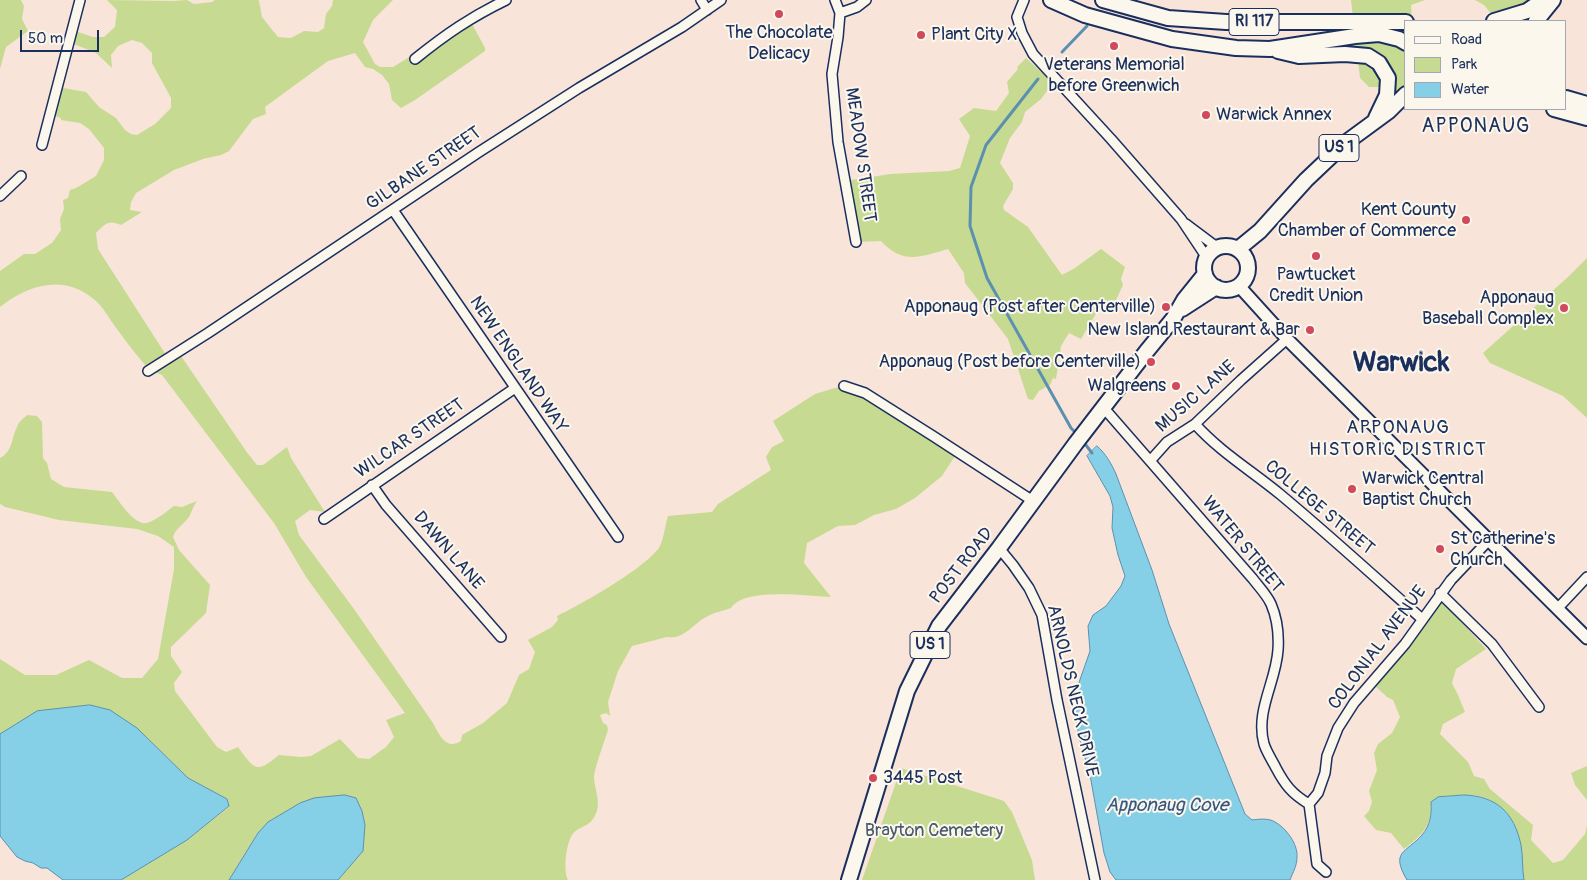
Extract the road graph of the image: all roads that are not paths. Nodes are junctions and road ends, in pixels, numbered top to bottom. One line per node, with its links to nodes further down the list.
1 (80, 0): 28 (street)
2 (506, 0): 19 (street)
3 (700, 0): 12 (street)
4 (721, 0): 12 (street, GILBANE STREET)
5 (835, 0): 13 (street, MEADOW STREET)
6 (866, 0): 13 (street)
7 (1024, 0): 32 (street)
8 (1051, 0): 18 (main road, RI 117)
9 (1103, 0): 16 (main road, RI 117)
10 (1543, 0): 14 (main road)
11 (1553, 0): 15 (main road)
12 (707, 10): 31 (street, GILBANE STREET)
13 (840, 13): 33 (street, MEADOW STREET)
14 (1497, 20)
15 (1537, 20)
16 (1404, 22)
17 (1404, 42): 18 (main road, RI 117)
18 (1270, 49): 27 (main road)
19 (415, 58)
20 (1404, 96): 25 (main road, US 1)
21 (1567, 98): 22 (main road)
22 (1587, 104)
23 (1404, 107): 25 (main road, US 1)
24 (1558, 110): 26 (main road)
25 (1389, 111): 27 (main road, US 1)
26 (1587, 118)
27 (1375, 120): 35 (main road, US 1)
28 (42, 145)
29 (21, 176): 30 (street)
30 (0, 196)
31 (393, 210): 42 (street, GILBANE STREET); 44 (street, NEW ENGLAND WAY)
32 (1181, 220): 34 (street); 36 (street)
33 (856, 242)
34 (1218, 248): 35 (main road); 36 (main road)
35 (1242, 254): 38 (main road, US 1)
36 (1207, 258): 37 (main road, US 1)
37 (1204, 274): 39 (main road); 40 (main road, POST ROAD / US 1)
38 (1239, 286): 39 (main road); 41 (main road)
39 (1216, 287): 40 (main road, POST ROAD / US 1)
40 (1178, 312): 45 (main road, POST ROAD / US 1)
41 (1287, 339): 46 (street, MUSIC LANE); 52 (main road)
42 (148, 371)
43 (844, 386): 49 (street)
44 (515, 388): 48 (street, WILCAR STREET); 51 (street, NEW ENGLAND WAY)
45 (1103, 407): 47 (street, WATER STREET); 49 (main road, POST ROAD / US 1)
46 (1195, 424): 47 (street, MUSIC LANE); 57 (street, COLLEGE STREET)
47 (1150, 460): 61 (street, WATER STREET)
48 (372, 485): 50 (street, WILCAR STREET); 58 (street, DAWN LANE)
49 (1034, 501): 53 (main road, POST ROAD / US 1)
50 (324, 518)
51 (618, 538)
52 (1489, 540): 55 (street, COLONIAL AVENUE); 56 (main road)
53 (999, 548): 63 (main road, POST ROAD / US 1); 64 (street, ARNOLDS NECK DRIVE)
54 (1587, 577): 56 (street)
55 (1440, 593): 57 (street, COLONIAL AVENUE); 60 (street)
56 (1558, 608): 59 (main road)
57 (1422, 619): 61 (street, COLONIAL AVENUE)
58 (501, 638)
59 (1587, 638)
60 (1539, 707)
61 (1309, 804): 62 (street)
62 (1326, 872)
63 (849, 880)
64 (1095, 880)

